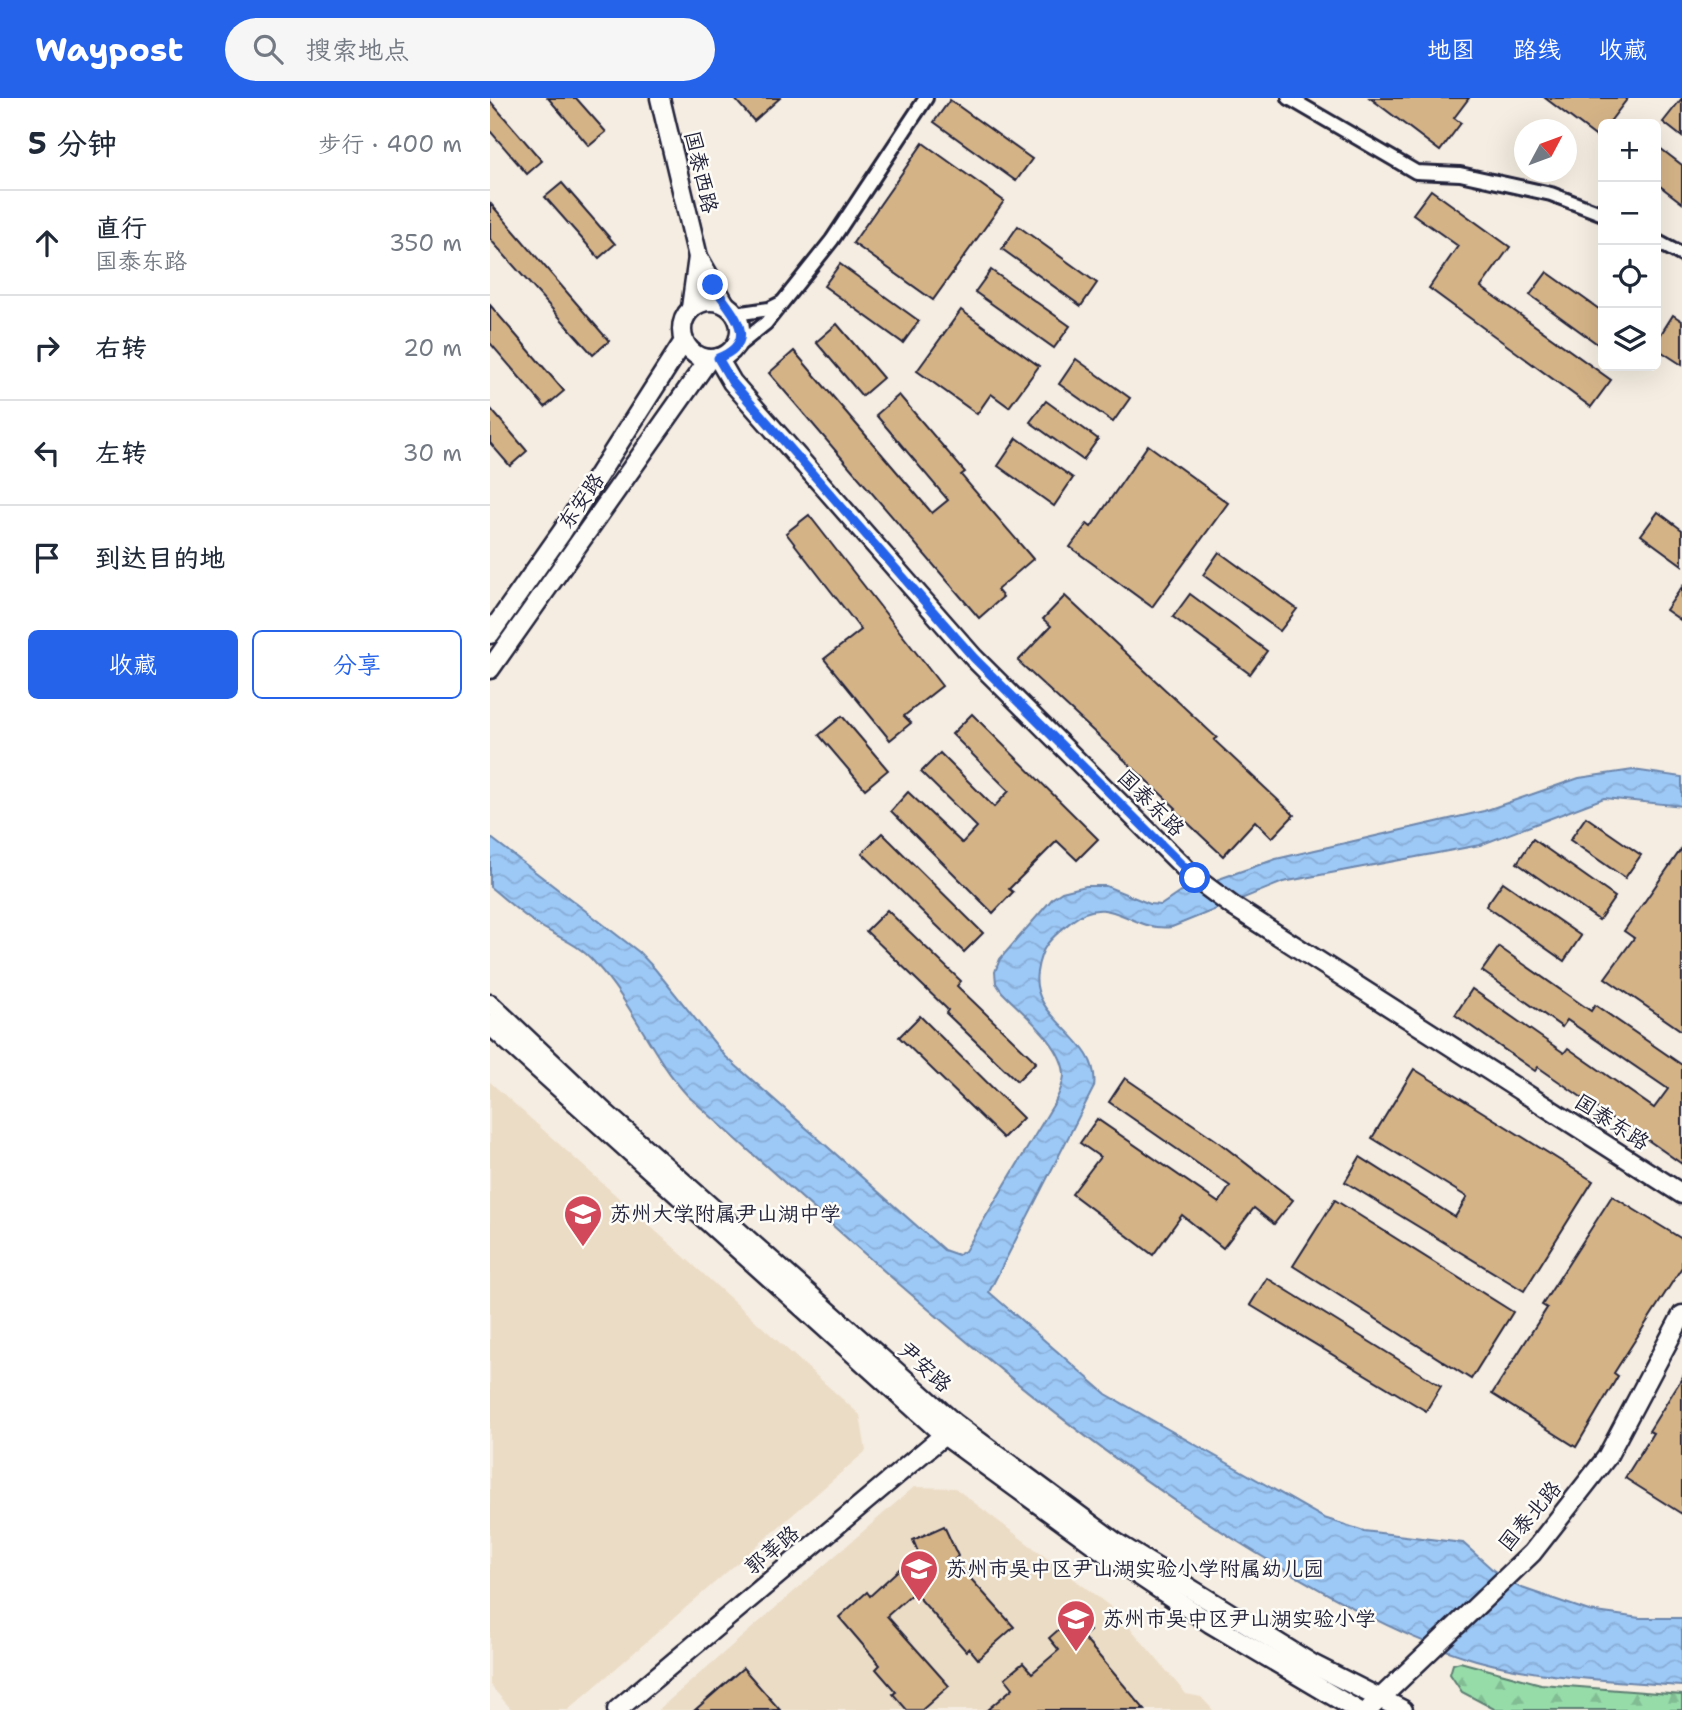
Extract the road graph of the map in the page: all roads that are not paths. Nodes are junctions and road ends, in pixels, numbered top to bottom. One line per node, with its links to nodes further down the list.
1 (660, 98): 7 (main road, 国泰西路)
2 (926, 98): 8 (street)
3 (1289, 98): 4 (street)
4 (1598, 212)
5 (1661, 244): 6 (street)
6 (1682, 255)
7 (698, 257): 9 (main road); 10 (main road)
8 (784, 302): 10 (street); 12 (street)
9 (691, 308): 10 (main road); 11 (main road)
10 (730, 309): 12 (main road)
11 (684, 341): 13 (main road); 14 (main road, 东安路)
12 (734, 348): 13 (main road)
13 (713, 359): 15 (main road, 东安路); 18 (main road, 国泰东路)
14 (490, 634)
15 (490, 669)
16 (490, 1004): 20 (main road, 尹安路)
17 (490, 1025): 20 (main road, 尹安路)
18 (1682, 1194)
19 (1682, 1315): 21 (main road, 国泰北路)
20 (949, 1429): 21 (main road, 尹安路); 22 (main road, 郭莘路); 23 (main road, 尹安路)
21 (1373, 1704): 24 (main road); 25 (main road)
22 (617, 1710)
23 (1357, 1710)
24 (1403, 1710)
25 (1412, 1710)

